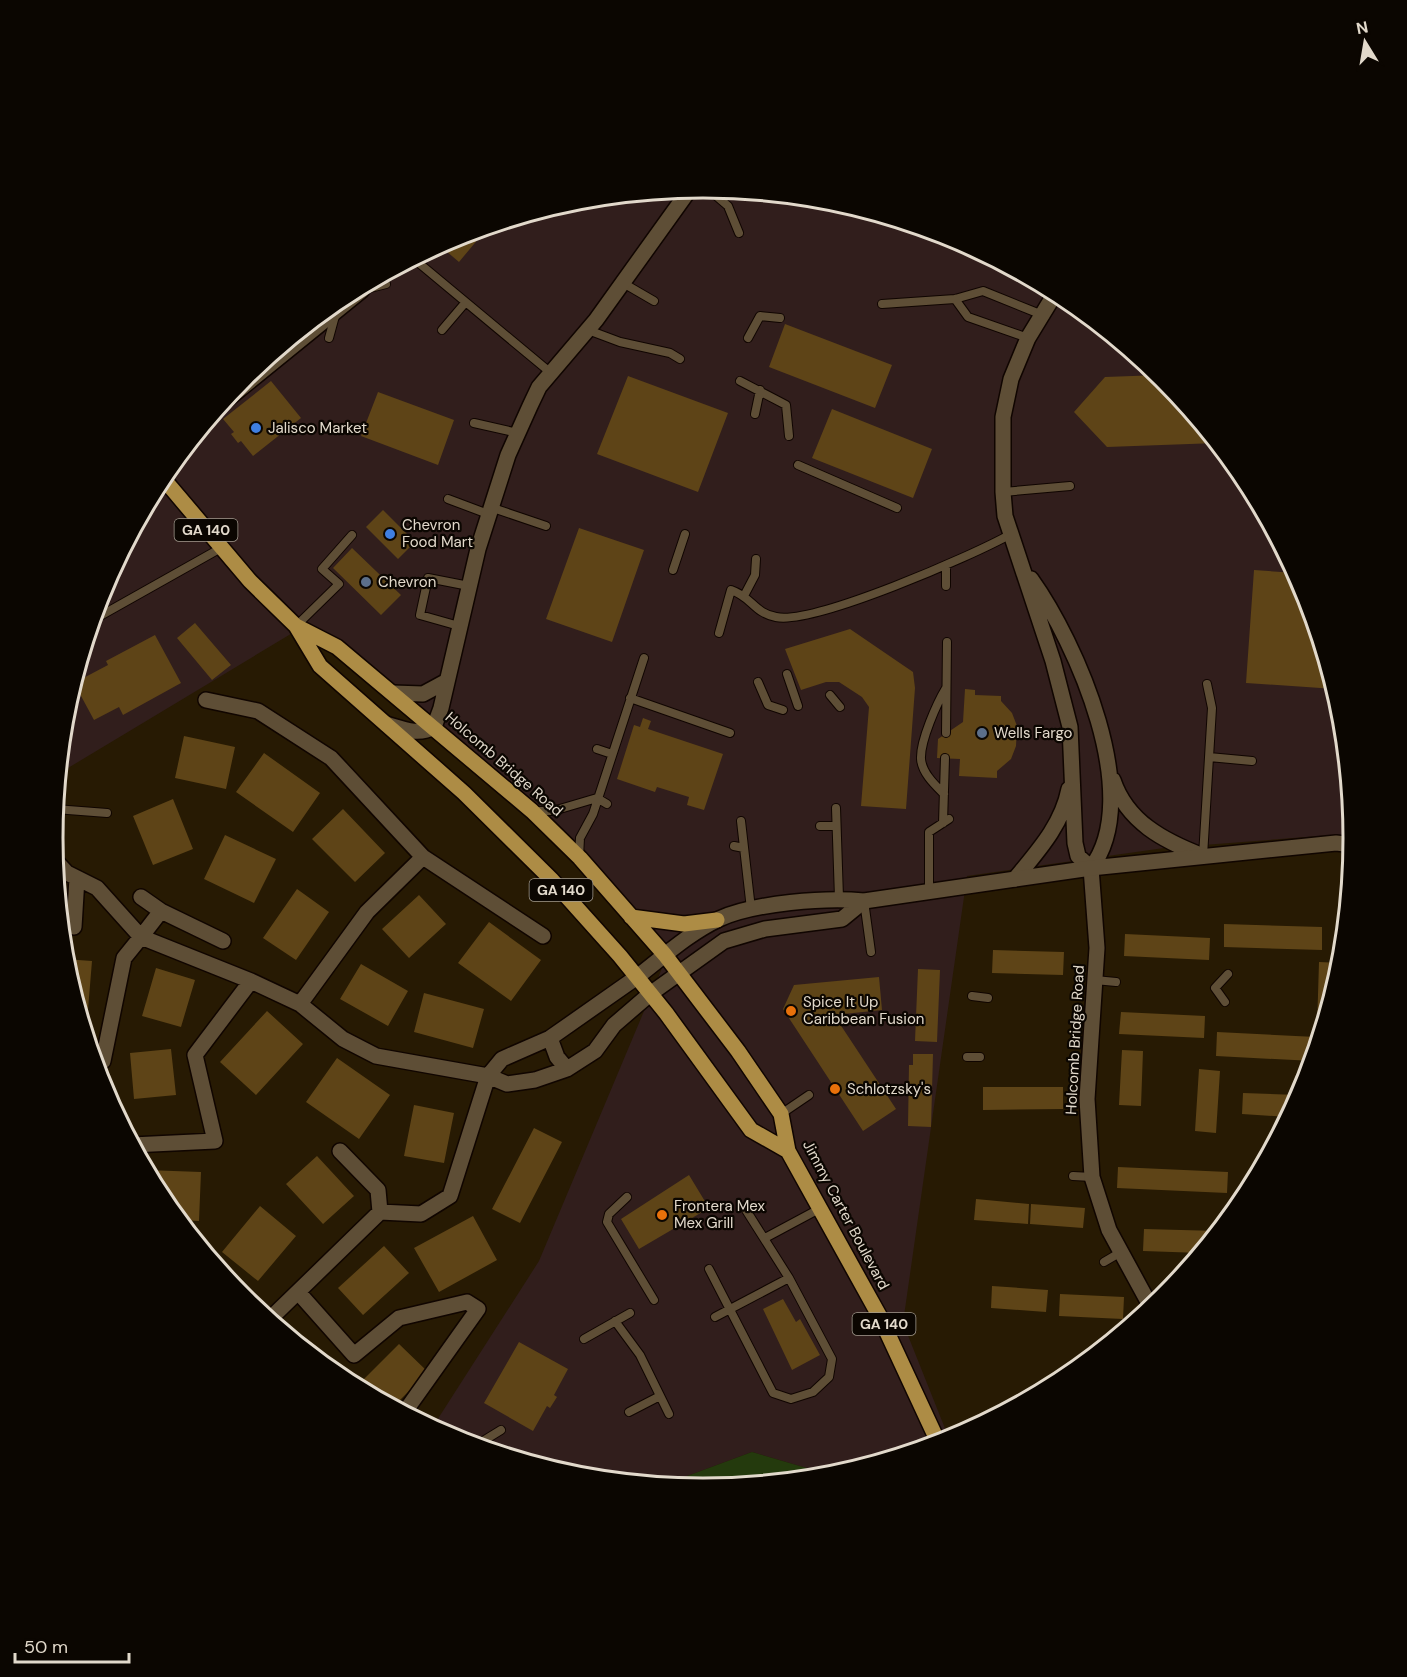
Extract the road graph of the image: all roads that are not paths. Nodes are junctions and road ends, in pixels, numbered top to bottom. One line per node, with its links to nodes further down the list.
1 (683, 198): 5 (street)
2 (719, 198): 3 (lane)
3 (739, 233)
4 (420, 264): 11 (lane)
5 (623, 283): 10 (lane); 17 (street)
6 (383, 284): 7 (lane)
7 (386, 284)
8 (955, 299): 12 (lane); 13 (lane); 20 (lane)
9 (1050, 300): 13 (street)
10 (654, 301)
11 (465, 303): 16 (lane); 22 (lane)
12 (882, 304)
13 (1040, 314): 20 (street)
14 (335, 315): 18 (lane)
15 (780, 318): 19 (lane)
16 (442, 330)
17 (588, 330): 21 (lane); 22 (street)
18 (329, 338)
19 (748, 338)
20 (1028, 338): 32 (street)
21 (680, 358)
22 (551, 373): 27 (street)
23 (740, 381): 24 (lane)
24 (760, 390): 25 (lane); 28 (lane)
25 (754, 414)
26 (474, 423): 27 (lane)
27 (518, 433): 35 (street)
28 (789, 435)
29 (798, 465): 34 (lane)
30 (169, 486): 40 (main road, Holcomb Bridge Road / GA 140)
31 (1070, 486): 32 (lane)
32 (1003, 492): 38 (street)
33 (448, 499): 35 (lane)
34 (897, 508)
35 (489, 511): 36 (lane); 45 (street)
36 (546, 525)
37 (685, 534): 43 (lane)
38 (1011, 534): 42 (lane); 44 (street)
39 (352, 535): 49 (lane)
40 (221, 548): 48 (lane); 49 (main road, Holcomb Bridge Road / GA 140)
41 (756, 559): 47 (lane)
42 (946, 566): 46 (lane); 47 (lane)
43 (673, 570)
44 (1025, 571): 72 (street); 76 (street)
45 (469, 586): 50 (street); 50 (lane)
46 (946, 586)
47 (745, 594): 51 (lane)
48 (104, 614)
49 (296, 626): 59 (main road, Holcomb Bridge Road / GA 140); 66 (main road, Holcomb Bridge Road / GA 140)
50 (459, 626): 55 (street)
51 (719, 633)
52 (946, 642): 58 (lane)
53 (644, 658): 61 (lane)
54 (787, 674): 63 (lane)
55 (447, 681): 59 (street); 67 (street)
56 (758, 682): 65 (lane)
57 (1207, 684): 73 (lane)
58 (946, 688): 69 (lane); 77 (lane)
59 (393, 693): 67 (main road, Holcomb Bridge Road / GA 140)
60 (830, 695): 64 (lane)
61 (630, 698): 68 (lane); 71 (lane)
62 (206, 700): 91 (street)
63 (798, 706)
64 (840, 707)
65 (783, 711)
66 (387, 724): 67 (street); 113 (main road, Holcomb Bridge Road / GA 140)
67 (434, 727): 82 (main road, Holcomb Bridge Road / GA 140)
68 (730, 733)
69 (946, 733)
70 (597, 749): 71 (lane)
71 (612, 754): 78 (lane)
72 (1106, 756): 90 (street); 93 (street)
73 (1209, 757): 75 (lane); 90 (lane)
74 (945, 758): 77 (lane)
75 (1252, 761)
76 (1072, 762): 93 (street); 96 (street)
77 (944, 794): 97 (lane)
78 (597, 798): 79 (lane); 82 (lane); 92 (lane)
79 (607, 804)
80 (836, 808): 86 (lane)
81 (64, 810): 83 (lane)
82 (532, 811): 92 (main road, Holcomb Bridge Road / GA 140)
83 (107, 813)
84 (741, 821): 89 (lane)
85 (820, 826): 86 (lane)
86 (836, 826): 99 (lane)
87 (1344, 843): 90 (street)
88 (734, 846): 89 (lane)
89 (744, 848): 101 (lane)
90 (1203, 856): 93 (street)
91 (423, 857): 106 (street); 121 (street)
92 (580, 858): 103 (main road, Holcomb Bridge Road / GA 140)
93 (1091, 868): 96 (street); 114 (street, Holcomb Bridge Road)
94 (64, 869): 95 (street)
95 (77, 878): 105 (street); 107 (street)
96 (1016, 879): 97 (street)
97 (930, 891): 100 (street)
98 (141, 897): 102 (street)
99 (839, 898): 100 (street); 101 (street)
100 (864, 901): 109 (lane); 111 (street)
101 (751, 909): 104 (street)
102 (161, 911): 107 (street); 108 (street)
103 (631, 916): 104 (main road); 110 (main road, Holcomb Bridge Road / GA 140)
104 (717, 920): 110 (street)
105 (74, 927)
106 (543, 936)
107 (141, 937): 115 (street); 125 (street)
108 (223, 941)
109 (871, 952)
110 (665, 955): 111 (main road, Jimmy Carter Boulevard / GA 140); 113 (street)
111 (678, 973): 117 (street); 129 (main road, Jimmy Carter Boulevard / GA 140)
112 (1228, 974): 120 (lane)
113 (637, 977): 117 (main road, Holcomb Bridge Road / GA 140); 122 (street)
114 (1095, 980): 116 (lane); 134 (street, Holcomb Bridge Road)
115 (251, 981): 121 (street); 130 (street)
116 (1116, 982)
117 (650, 994): 126 (street); 132 (main road, Holcomb Bridge Road / GA 140)
118 (972, 996): 119 (lane)
119 (988, 998)
120 (1225, 1002)
121 (300, 1004): 127 (street)
122 (550, 1038): 126 (street); 127 (street)
123 (967, 1057): 124 (lane)
124 (980, 1057)
125 (103, 1060)
126 (567, 1069): 127 (street)
127 (488, 1076): 138 (street)
128 (809, 1095): 129 (lane)
129 (781, 1114): 132 (main road, Jimmy Carter Boulevard / GA 140)
130 (141, 1144)
131 (340, 1151): 138 (street)
132 (788, 1151): 136 (main road, Jimmy Carter Boulevard / GA 140)
133 (1073, 1176): 134 (lane)
134 (1092, 1177): 140 (street, Holcomb Bridge Road)
135 (627, 1197): 145 (lane)
136 (821, 1208): 139 (lane); 158 (main road, Jimmy Carter Boulevard / GA 140)
137 (746, 1210): 139 (lane)
138 (380, 1212): 144 (street)
139 (765, 1238): 143 (lane)
140 (1121, 1252): 141 (lane); 146 (street, Holcomb Bridge Road)
141 (1104, 1262)
142 (709, 1269): 147 (lane)
143 (789, 1278): 147 (lane); 147 (lane)
144 (298, 1292): 149 (street); 154 (street)
145 (654, 1300)
146 (1147, 1300)
147 (729, 1309): 150 (lane)
148 (630, 1313): 151 (lane)
149 (276, 1315)
150 (715, 1317)
151 (615, 1322): 152 (lane); 153 (lane)
152 (584, 1339)
153 (660, 1396): 155 (lane); 156 (lane)
154 (408, 1407)
155 (629, 1412)
156 (669, 1414)
157 (501, 1430): 159 (lane)
158 (935, 1435)
159 (485, 1440)

